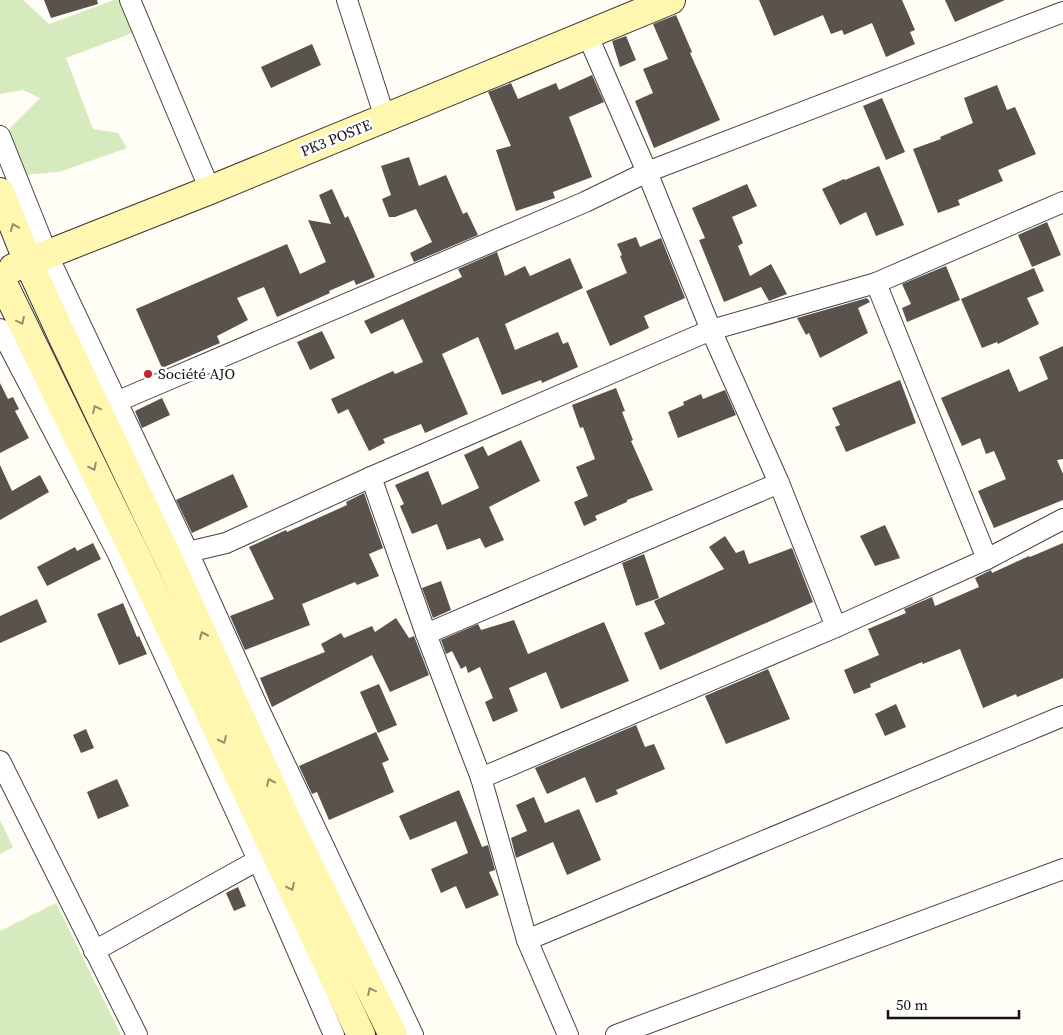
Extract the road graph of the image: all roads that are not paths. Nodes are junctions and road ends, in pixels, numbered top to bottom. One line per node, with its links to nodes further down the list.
1 (130, 0): 9 (street)
2 (347, 0): 6 (street)
3 (671, 0): 5 (street, PK3 POSTE)
4 (1063, 12): 8 (street)
5 (587, 34): 6 (street, PK3 POSTE); 8 (street)
6 (385, 118): 9 (street, PK3 POSTE)
7 (0, 136): 12 (street)
8 (647, 172): 16 (street); 17 (street)
9 (210, 190): 12 (street, PK3 POSTE)
10 (0, 192): 12 (street, one-way to 10)
11 (1063, 202): 14 (street)
12 (38, 259): 13 (street, PK3 POSTE); 17 (street); 35 (street, one-way to 12)
13 (0, 276): 34 (street, one-way to 34)
14 (876, 283): 16 (street); 22 (street)
15 (0, 329): 28 (street)
16 (711, 330): 18 (street); 19 (street)
17 (116, 402): 21 (street)
18 (371, 477): 21 (street); 24 (street)
19 (779, 483): 23 (street); 24 (street)
20 (1063, 519): 22 (street)
21 (188, 552): 36 (street)
22 (987, 559): 23 (street)
23 (836, 627): 27 (street)
24 (426, 634): 27 (street)
25 (1063, 716): 30 (street)
26 (0, 761): 31 (street)
27 (481, 778): 30 (street)
28 (258, 860): 31 (street); 33 (street)
29 (1063, 869): 38 (street)
30 (527, 940): 37 (street)
31 (94, 951): 32 (street)
32 (137, 1035)
33 (334, 1035)
34 (361, 1035)
35 (393, 1035)
36 (413, 1035)
37 (568, 1035)
38 (616, 1035)

